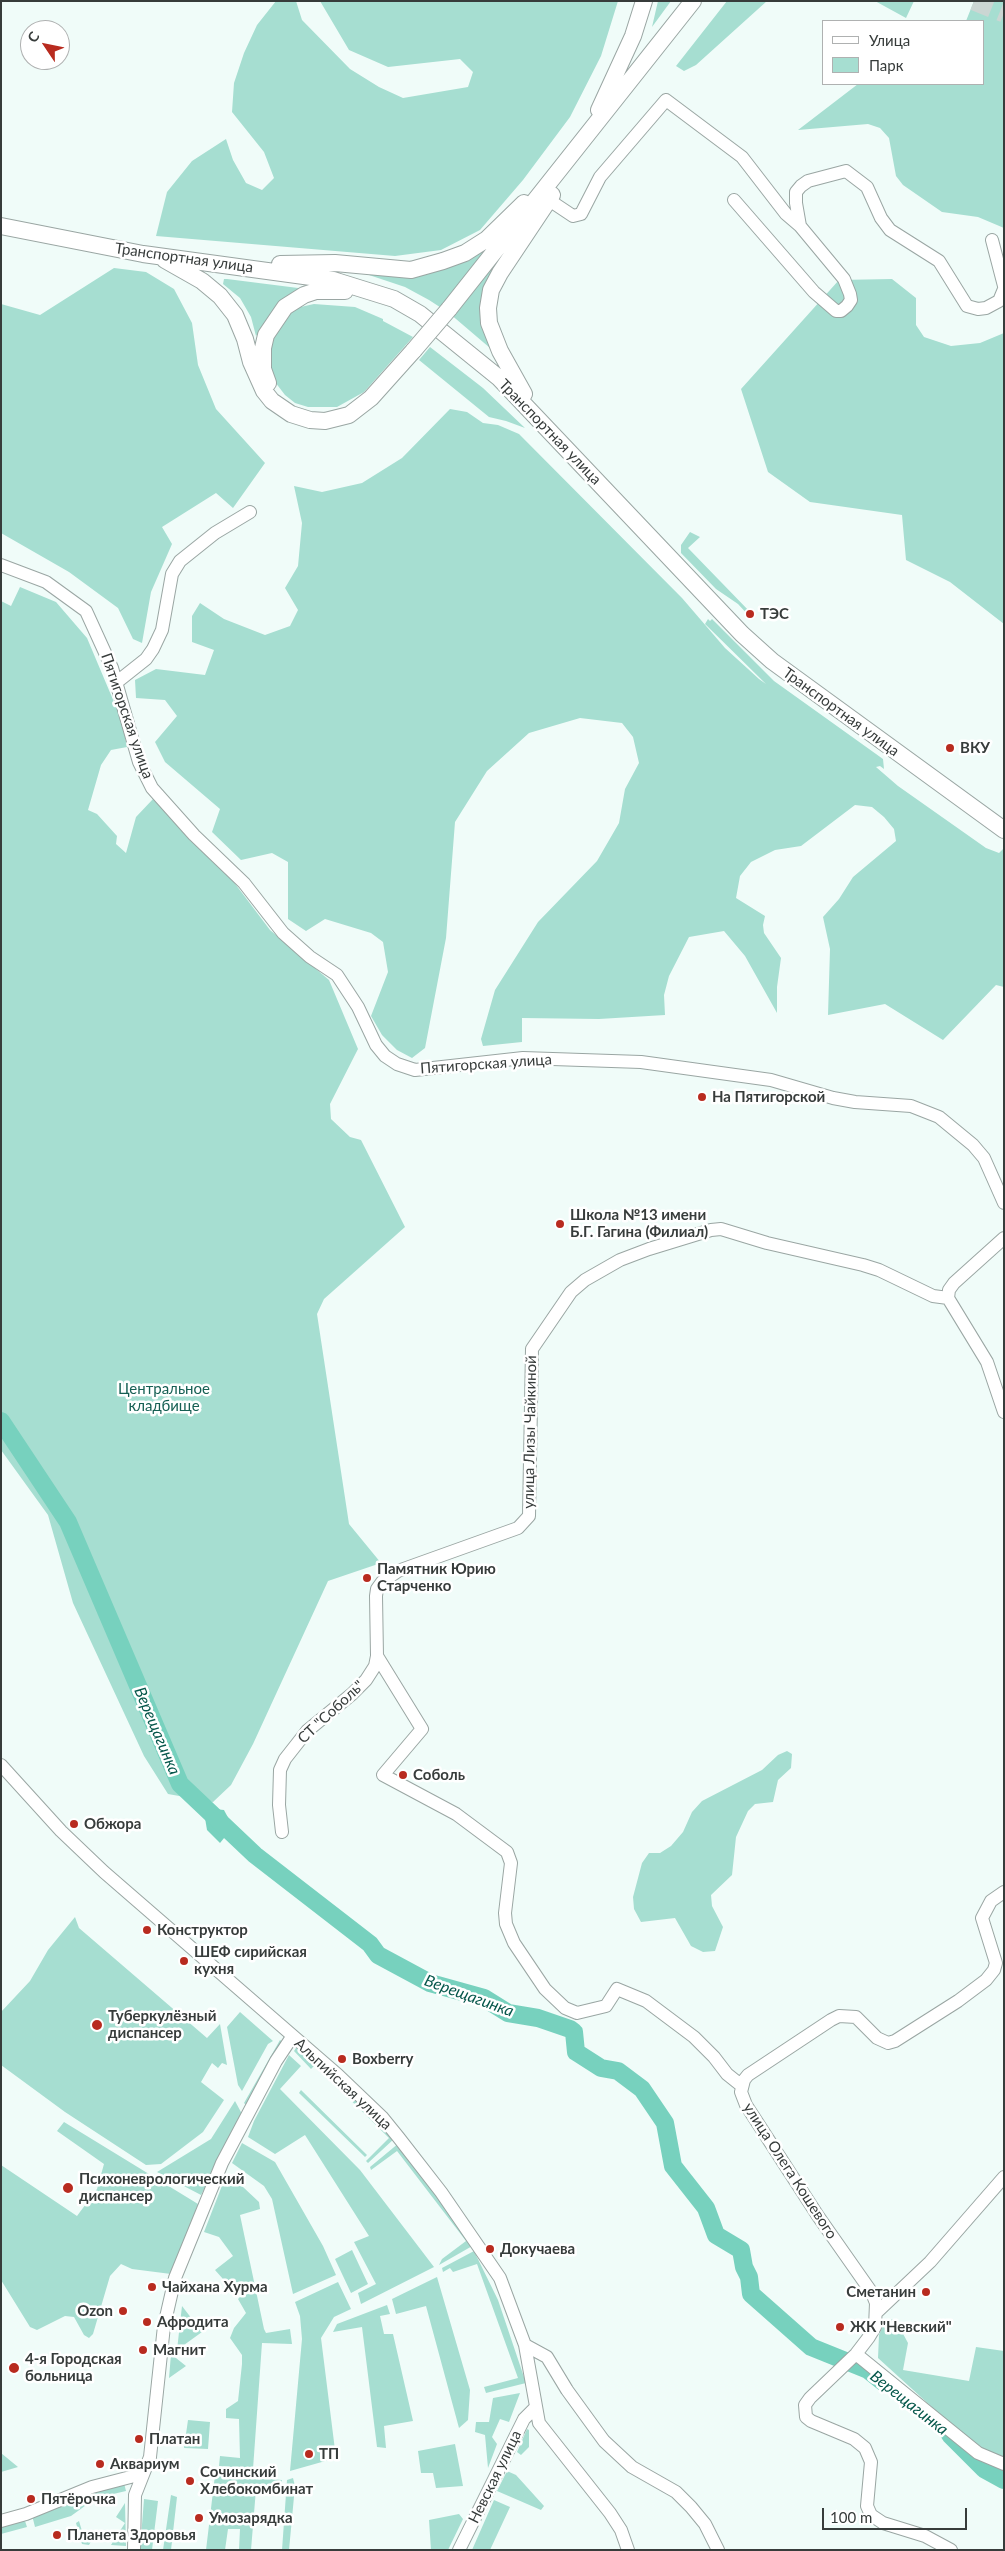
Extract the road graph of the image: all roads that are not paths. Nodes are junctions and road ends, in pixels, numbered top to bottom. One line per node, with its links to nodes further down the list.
1 (644, 1): 3 (main road)
2 (693, 1): 3 (main road)
3 (589, 133): 4 (main road)
4 (563, 164): 5 (main road); 11 (main road); 15 (main road, bridge)
5 (550, 200): 8 (street); 14 (main road)
6 (734, 200): 8 (street)
7 (1, 226): 10 (main road, Транспортная улица)
8 (800, 226): 12 (street)
9 (992, 240): 12 (street)
10 (154, 255): 11 (main road, Транспортная улица); 15 (main road)
11 (234, 266): 13 (main road, Транспортная улица)
12 (1004, 288)
13 (394, 299): 14 (main road, Транспортная улица); 15 (main road)
14 (536, 415): 19 (main road, Транспортная улица)
15 (310, 420)
16 (250, 512): 18 (street)
17 (1, 565): 18 (street, Пятигорская улица)
18 (117, 682): 20 (street, Пятигорская улица)
19 (1004, 830)
20 (1004, 1203)
21 (1004, 1238): 22 (street)
22 (948, 1298): 23 (street); 24 (street, улица Лизы Чайкиной)
23 (1004, 1412)
24 (377, 1589): 25 (street, СТ "Соболь")
25 (377, 1656): 27 (street, СТ "Соболь"); 30 (street, улица Олега Кошевого)
26 (1, 1765): 29 (street, Альпийская улица)
27 (282, 1832)
28 (1004, 1892): 30 (street)
29 (292, 2037): 33 (street, Альпийская улица); 37 (street)
30 (742, 2086): 32 (street, улица Олега Кошевого)
31 (1004, 2177): 32 (street)
32 (876, 2314): 34 (street)
33 (525, 2345): 35 (street, Альпийская улица); 42 (street)
34 (856, 2354): 36 (street); 43 (street)
35 (535, 2408): 40 (street, Невская улица); 41 (street, Альпийская улица)
36 (1004, 2464)
37 (142, 2474): 38 (street); 39 (street)
38 (1, 2521)
39 (134, 2550)
40 (460, 2550)
41 (628, 2550)
42 (718, 2550)
43 (951, 2550)

